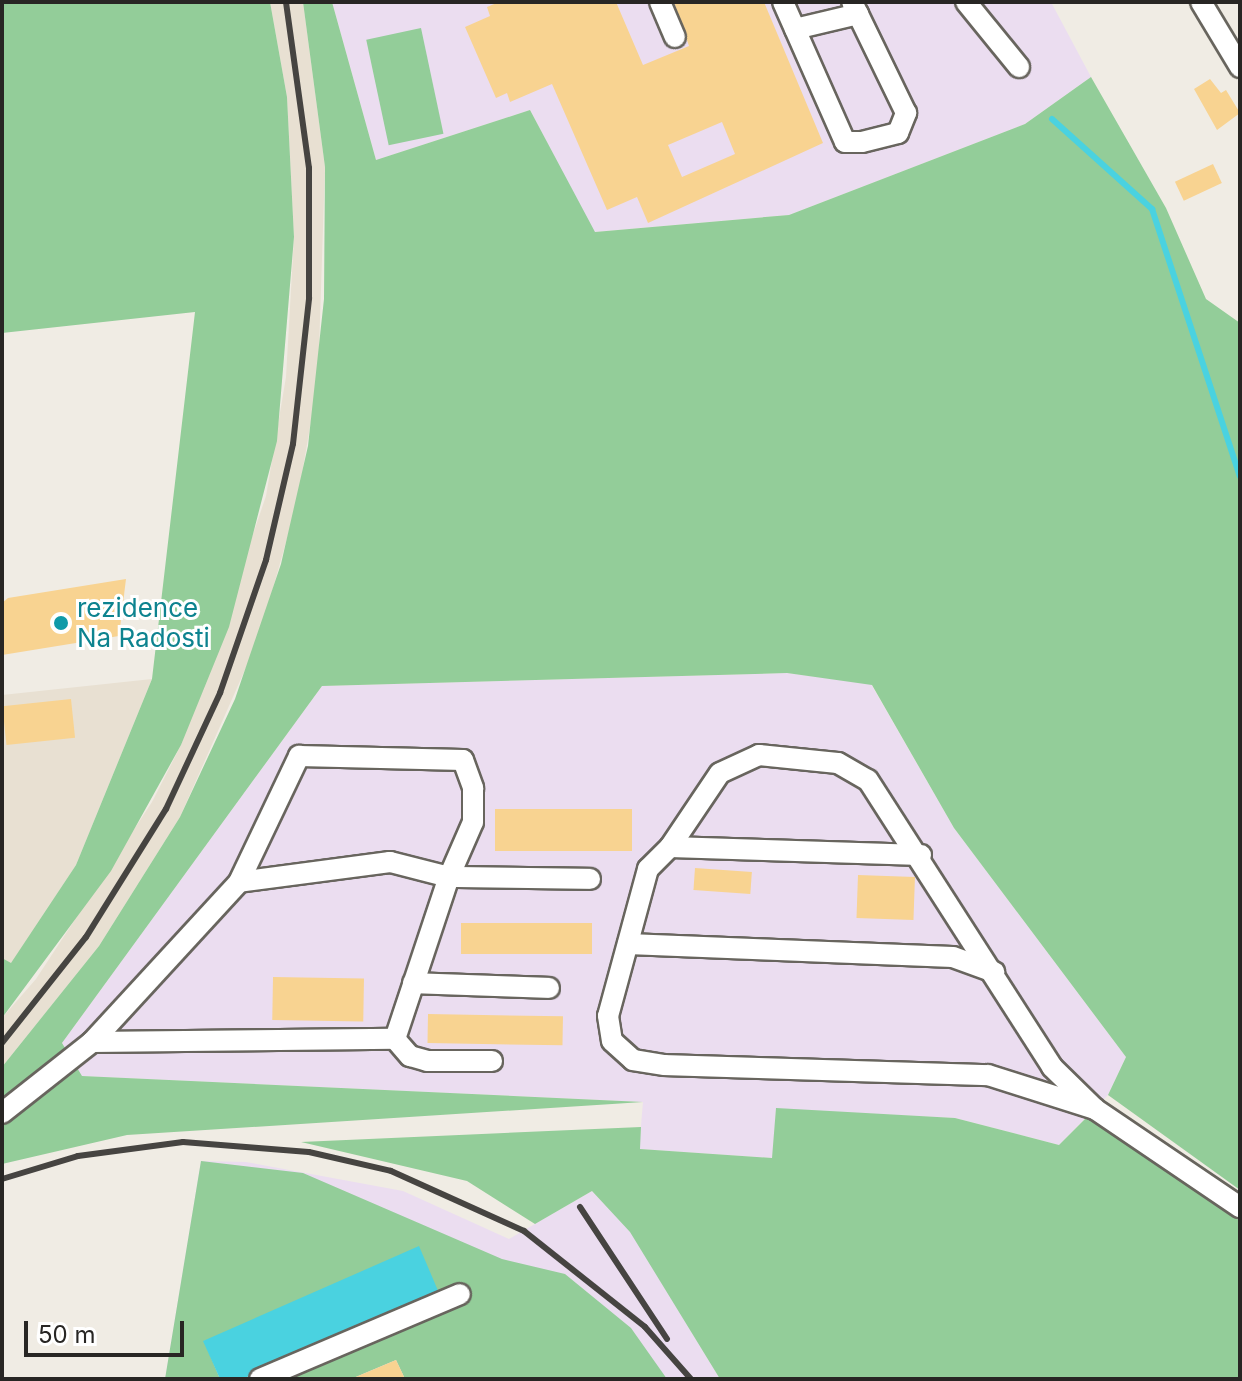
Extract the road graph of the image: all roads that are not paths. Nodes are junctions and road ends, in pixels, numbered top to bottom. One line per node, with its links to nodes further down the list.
1 (660, 2): 7 (street)
2 (783, 2): 6 (street)
3 (966, 2): 8 (street)
4 (1201, 2): 9 (street)
5 (855, 8): 6 (street); 6 (street)
6 (795, 29)
7 (675, 37)
8 (1019, 67)
9 (1240, 67)
10 (670, 847): 11 (street); 11 (street); 15 (street)
11 (921, 855): 16 (street)
12 (449, 877): 13 (street); 14 (street); 14 (street); 17 (street)
13 (590, 879)
14 (239, 882): 20 (street)
15 (628, 944): 16 (street); 22 (street)
16 (994, 972): 22 (street)
17 (413, 983): 18 (street); 19 (street)
18 (549, 988)
19 (395, 1039): 20 (street); 21 (street)
20 (92, 1042): 23 (street)
21 (492, 1061)
22 (1095, 1109): 24 (street)
23 (2, 1113)
24 (1240, 1207)
25 (460, 1294): 26 (street)
26 (260, 1379)

